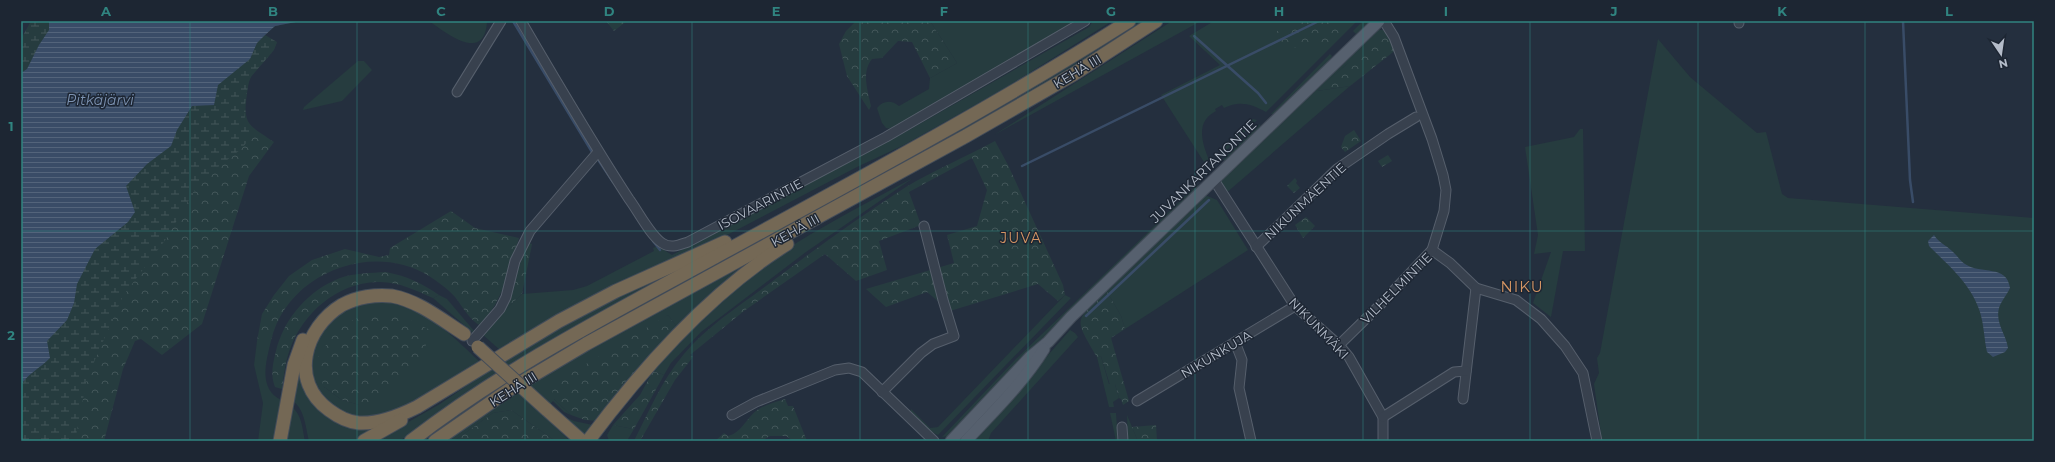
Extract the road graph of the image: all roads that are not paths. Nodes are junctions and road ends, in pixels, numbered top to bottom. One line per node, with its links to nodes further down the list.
1 (501, 21): 8 (street)
2 (521, 21): 10 (street, ISOVAARINTIE)
3 (1084, 21): 10 (street, ISOVAARINTIE)
4 (1129, 21): 12 (highway, KEHÄ III)
5 (1156, 21): 13 (highway, KEHÄ III)
6 (1379, 21): 11 (main road, JUVANKARTANONTIE)
7 (1384, 21): 9 (street)
8 (457, 92)
9 (1419, 115): 15 (street, NIKUNMÄENTIE); 16 (street)
10 (598, 152): 19 (street)
11 (1214, 180): 15 (street, NIKUNMÄKI); 20 (main road, JUVANKARTANONTIE)
12 (782, 220): 27 (highway); 33 (highway, KEHÄ III)
13 (814, 220): 34 (highway, KEHÄ III); 36 (highway)
14 (924, 226): 24 (street)
15 (1256, 247): 18 (street, NIKUNMÄKI)
16 (1432, 250): 17 (street, VILHELMINTIE); 22 (street, VILHELMINTIE)
17 (1476, 288): 23 (street); 43 (street, VILHELMINTIE)
18 (1295, 306): 21 (street, NIKUNKUJA); 22 (street, NIKUNMÄKI)
19 (471, 341): 27 (highway); 31 (highway); 35 (highway, bridge)
20 (1048, 342): 38 (main road, JUVANKARTANONTIE); 39 (main road, JUVANKARTANONTIE)
21 (1235, 342): 26 (street, NIKUNKUJA); 41 (street)
22 (1339, 345): 29 (street, NIKUNMÄKI)
23 (1466, 371): 25 (street); 29 (street)
24 (882, 392): 28 (street); 37 (street)
25 (1463, 399)
26 (1136, 401)
27 (417, 407): 32 (highway)
28 (732, 415)
29 (1383, 417): 42 (street, NIKUNMÄKI)
30 (1122, 427): 40 (street)
31 (280, 441)
32 (364, 441)
33 (411, 441)
34 (435, 441)
35 (582, 441)
36 (588, 441)
37 (934, 441)
38 (951, 441)
39 (966, 441)
40 (1123, 441)
41 (1251, 441)
42 (1383, 441)
43 (1597, 441)

